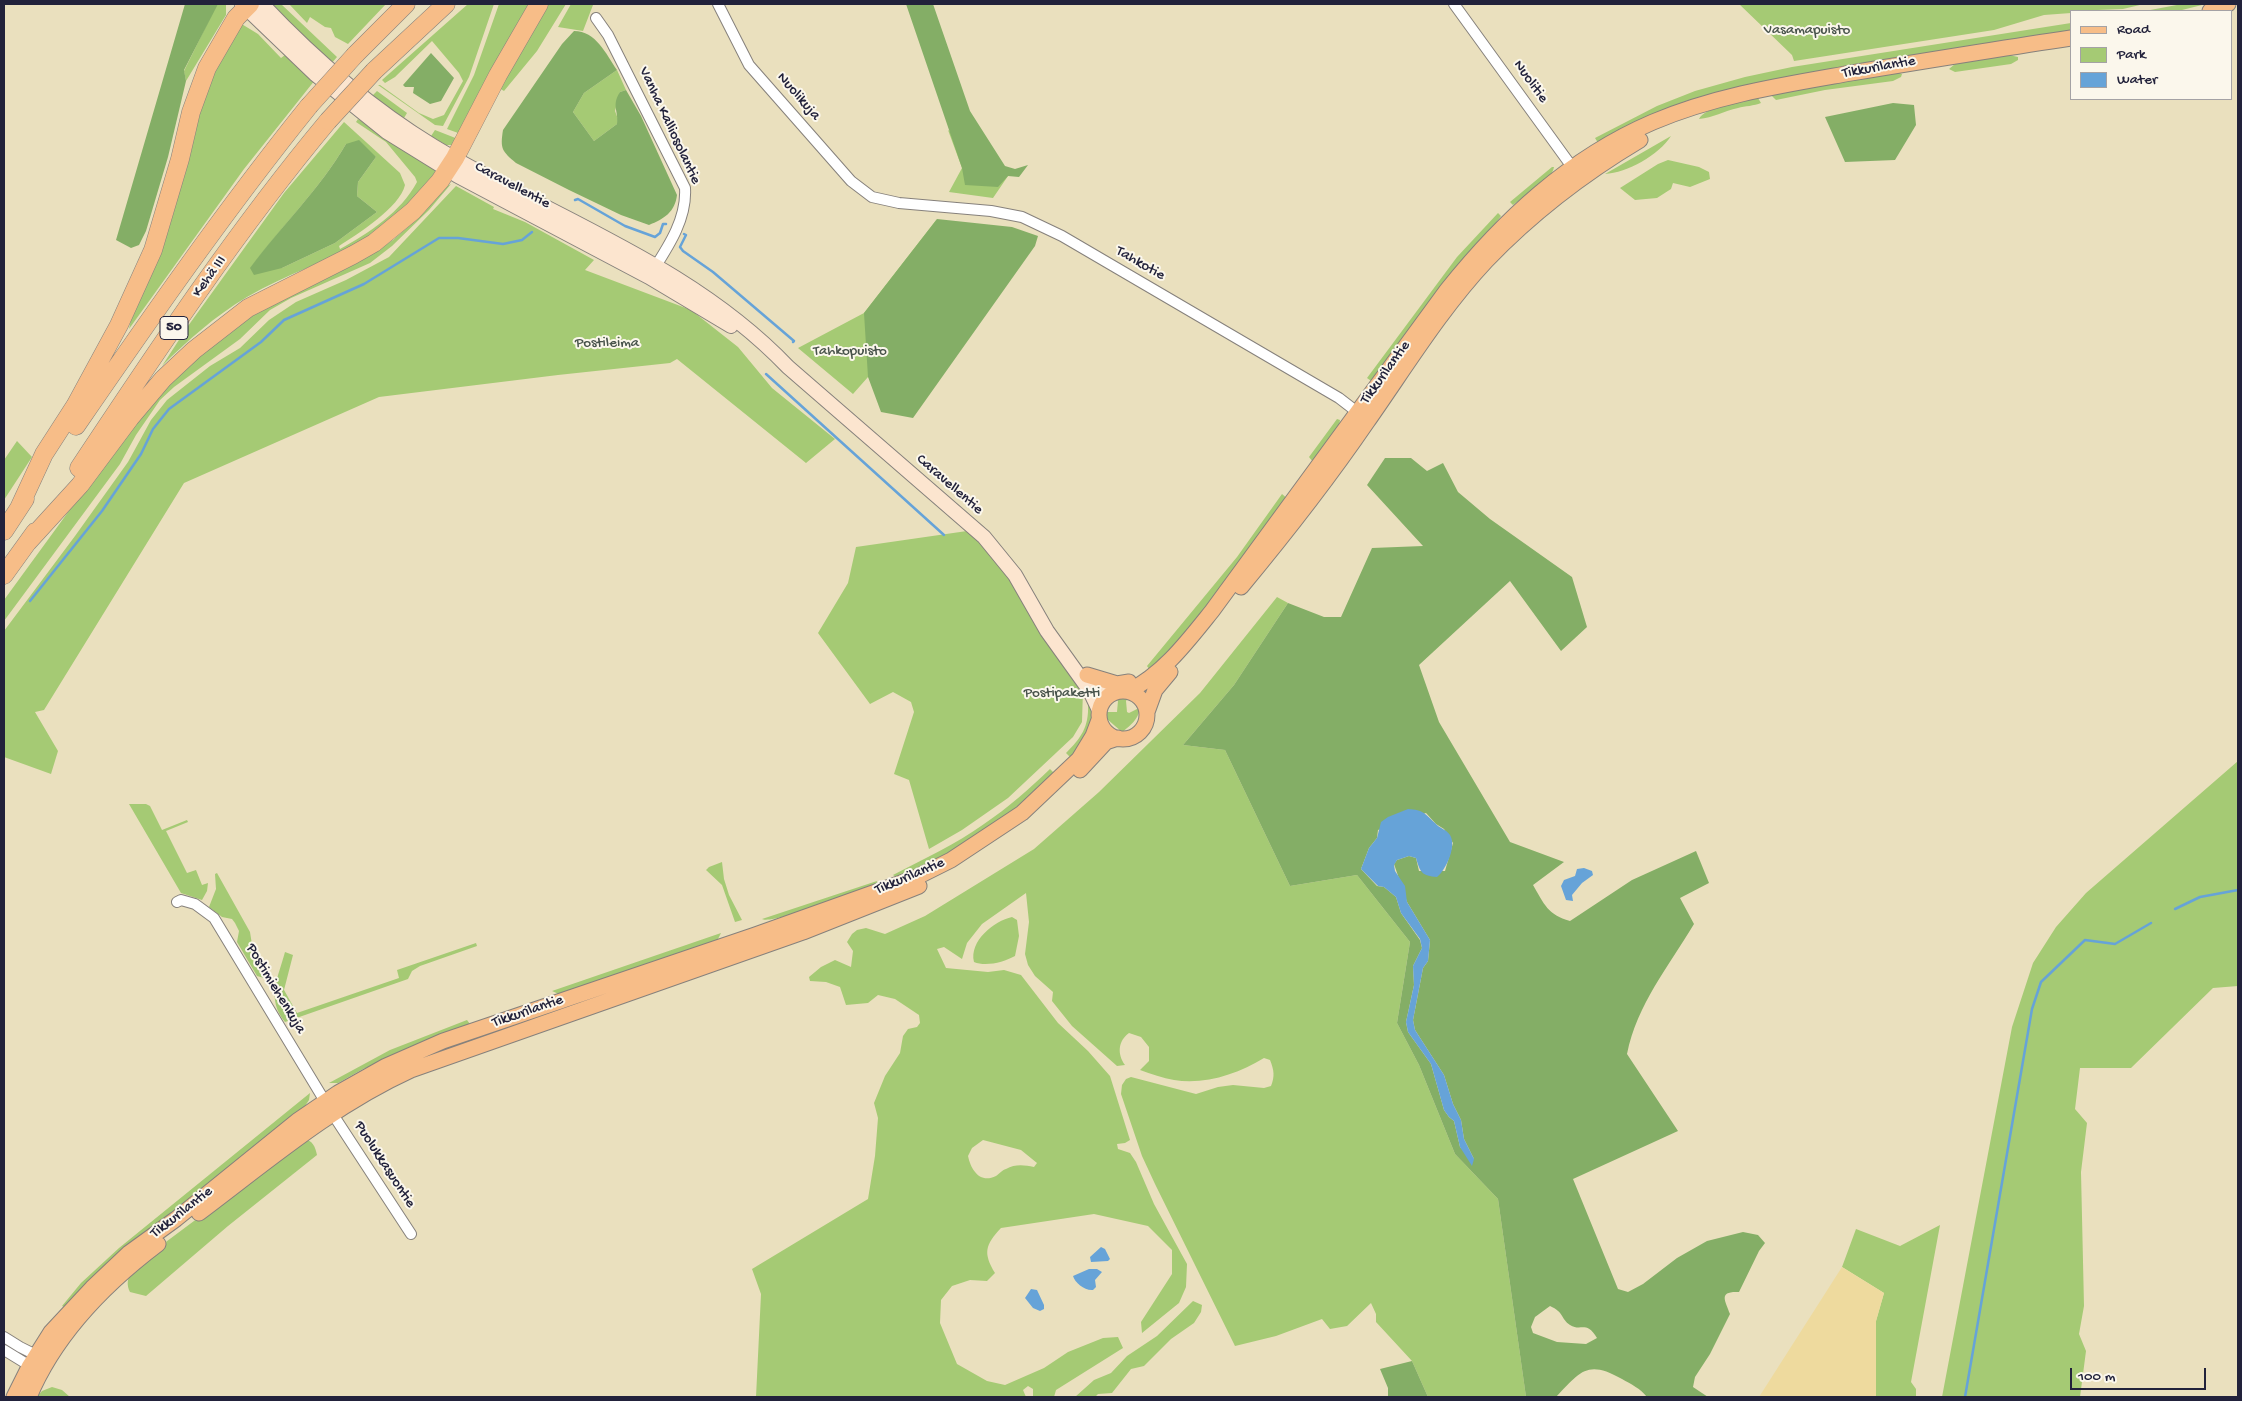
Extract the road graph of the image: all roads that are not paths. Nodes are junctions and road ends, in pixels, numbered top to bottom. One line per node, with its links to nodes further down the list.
1 (406, 4): 16 (highway, Kehä III / 50, bridge)
2 (446, 4): 18 (highway, Kehä III / 50, bridge)
3 (539, 4): 11 (highway)
4 (718, 4): 13 (street, Nuolikuja)
5 (1454, 4): 12 (street, Nuolitie)
6 (2228, 4): 8 (main road)
7 (250, 5): 11 (main road, Caravellentie); 16 (highway)
8 (2213, 10)
9 (596, 18): 14 (street, Vanha Kalliosolantie)
10 (2070, 38): 12 (main road, Tikkurilantie)
11 (451, 164): 14 (main road, Caravellentie); 18 (highway)
12 (1576, 173): 15 (main road, Tikkurilantie)
13 (872, 197): 15 (street, Tahkotie)
14 (652, 271): 20 (main road, Caravellentie)
15 (1363, 416): 21 (main road, Tikkurilantie); 24 (main road, Tikkurilantie)
16 (19, 508): 17 (highway, Kehä III / 50)
17 (4, 530)
18 (28, 542): 19 (highway, Kehä III / 50)
19 (4, 575)
20 (1061, 652): 22 (main road, Caravellentie); 25 (main road, Caravellentie)
21 (1157, 674): 22 (main road); 23 (main road, Tikkurilantie)
22 (1087, 675): 23 (main road, Caravellentie)
23 (1122, 691): 24 (main road); 25 (main road)
24 (1147, 712): 26 (main road)
25 (1099, 715): 26 (main road); 28 (main road, Tikkurilantie)
26 (1118, 738): 28 (main road, Tikkurilantie)
27 (177, 902): 28 (street, Postimiehenkuja)
28 (328, 1107): 29 (street, Puolukkasuontie); 32 (main road, Tikkurilantie)
29 (411, 1234)
30 (4, 1337): 32 (street)
31 (4, 1350): 32 (street)
32 (39, 1363): 33 (main road, Tikkurilantie); 34 (main road, Tikkurilantie)
33 (14, 1397)
34 (29, 1397)

